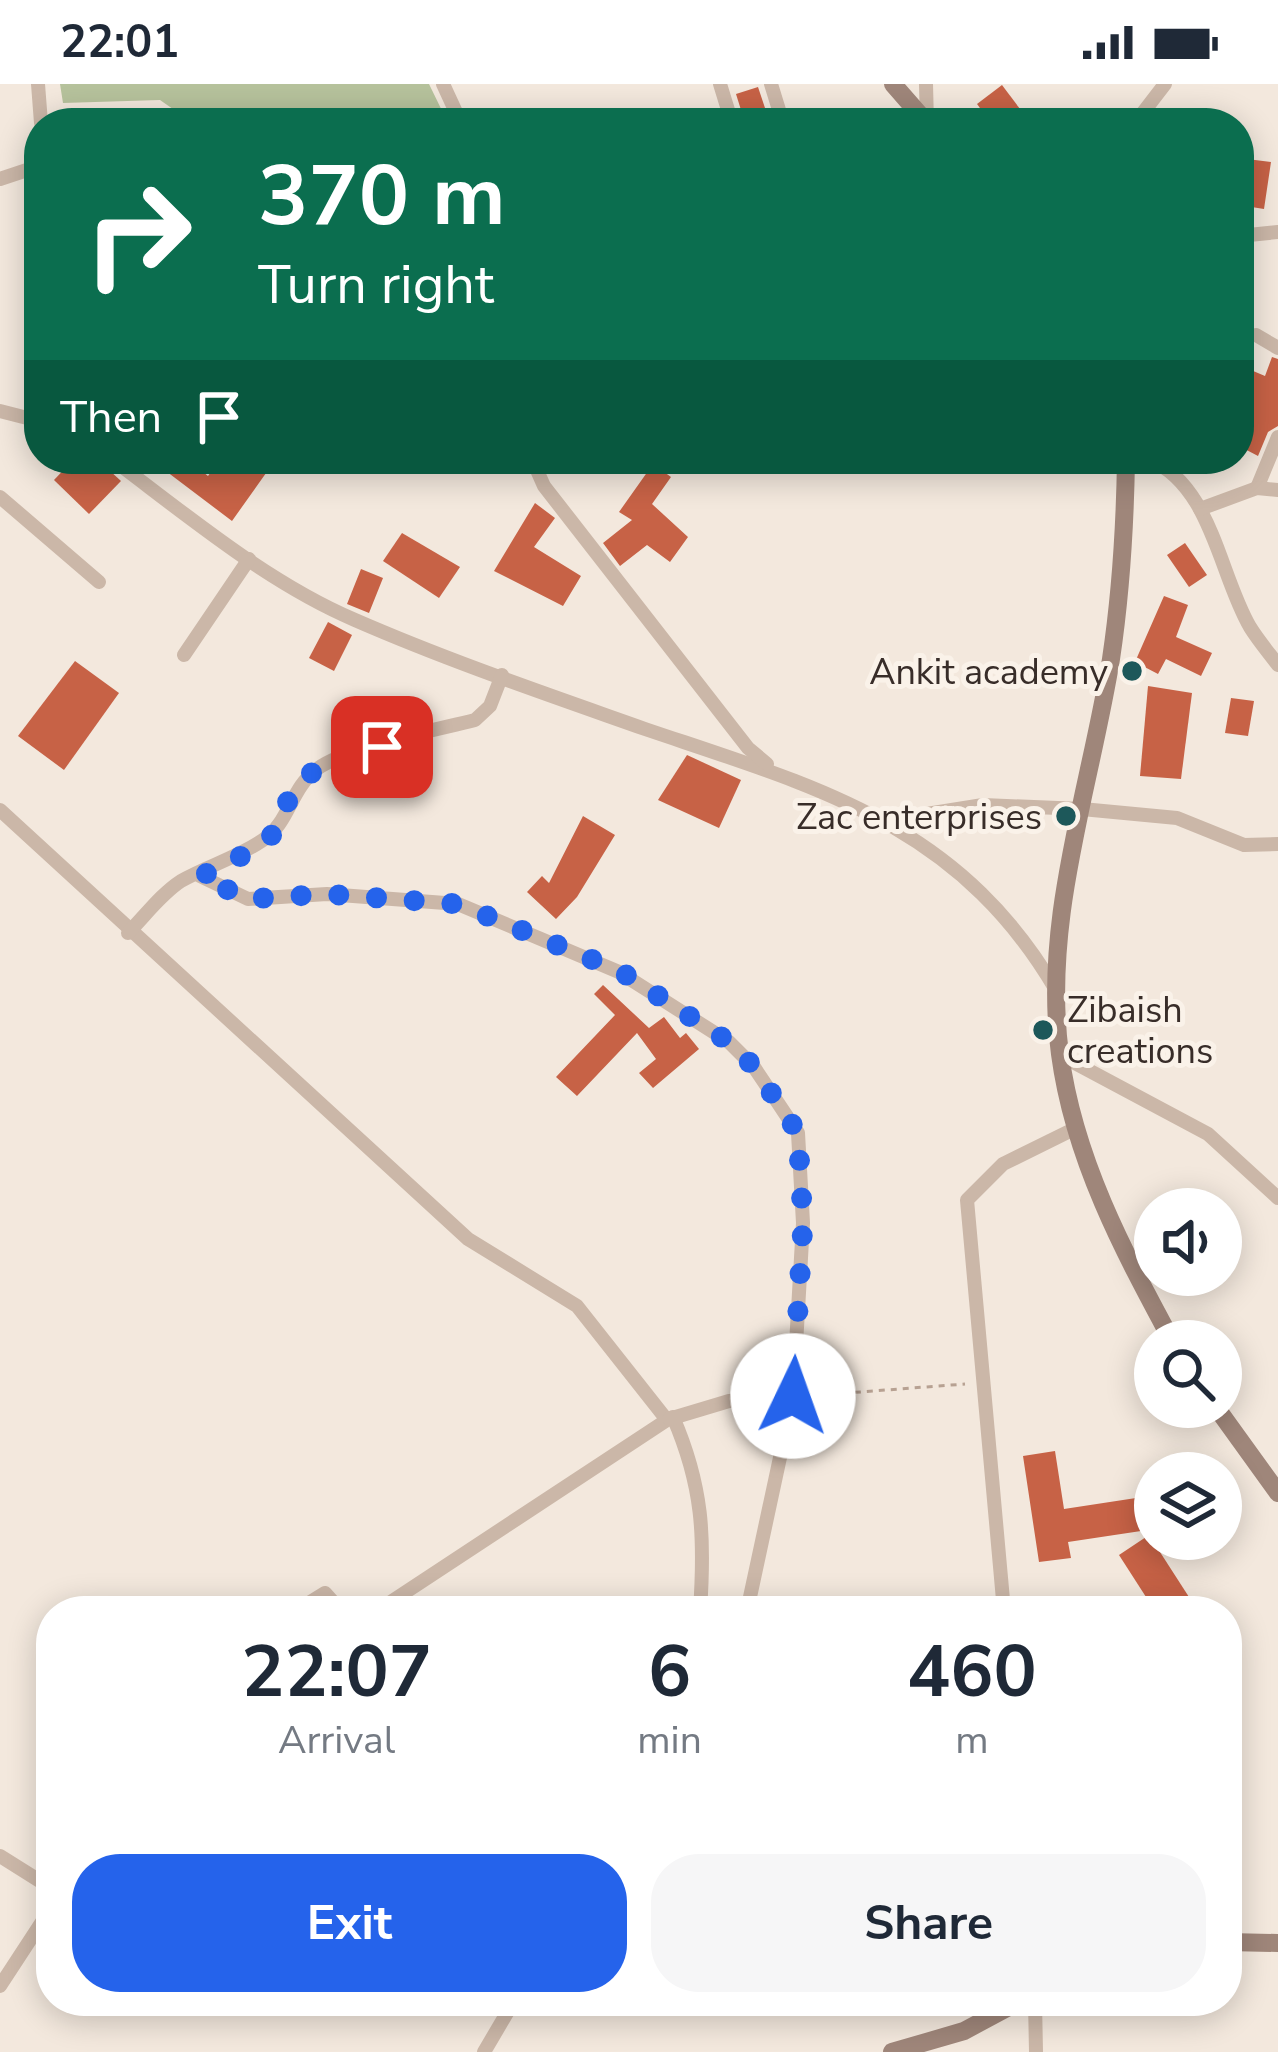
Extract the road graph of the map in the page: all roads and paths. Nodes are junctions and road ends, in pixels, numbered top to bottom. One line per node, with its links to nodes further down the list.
1 (893, 84): 3 (main road)
2 (1165, 84): 4 (street)
3 (914, 108)
4 (1147, 108)
5 (1256, 335): 6 (street)
6 (1278, 348)
7 (1278, 436): 12 (street)
8 (133, 474): 16 (street)
9 (539, 474): 21 (street)
10 (1126, 474): 22 (main road)
11 (1170, 474): 15 (street)
12 (1257, 488): 13 (street); 15 (street)
13 (1278, 490)
14 (0, 497): 17 (street)
15 (1200, 508): 19 (street)
16 (249, 559): 18 (street); 20 (street)
17 (99, 582)
18 (184, 655)
19 (1278, 665)
20 (502, 675): 21 (street); 26 (street)
21 (771, 767): 24 (street)
22 (1082, 809): 24 (street); 25 (street); 28 (main road)
23 (0, 810): 27 (street)
24 (890, 820): 28 (street)
25 (1278, 844)
26 (200, 877): 27 (street); 34 (street)
27 (128, 933): 35 (street)
28 (1056, 990): 29 (main road)
29 (1060, 1054): 30 (main road); 31 (street)
30 (1076, 1128): 32 (main road); 33 (street)
31 (1278, 1198)
32 (1161, 1320)
33 (986, 1383): 34 (path); 41 (street)
34 (793, 1396): 35 (street); 40 (street)
35 (670, 1419): 38 (street); 39 (street)
36 (1231, 1428): 37 (main road)
37 (1278, 1493)
38 (400, 1596)
39 (701, 1596)
40 (750, 1596)
41 (1003, 1596)
42 (0, 1856): 43 (street)
43 (36, 1879)
44 (36, 1931): 47 (street)
45 (1242, 1942): 46 (main road)
46 (1278, 1943)
47 (0, 1986)
48 (505, 2016): 52 (street)
49 (995, 2016): 51 (main road)
50 (1035, 2016): 54 (street)
51 (948, 2044): 53 (main road)
52 (484, 2052)
53 (892, 2052)
54 (1036, 2052)

